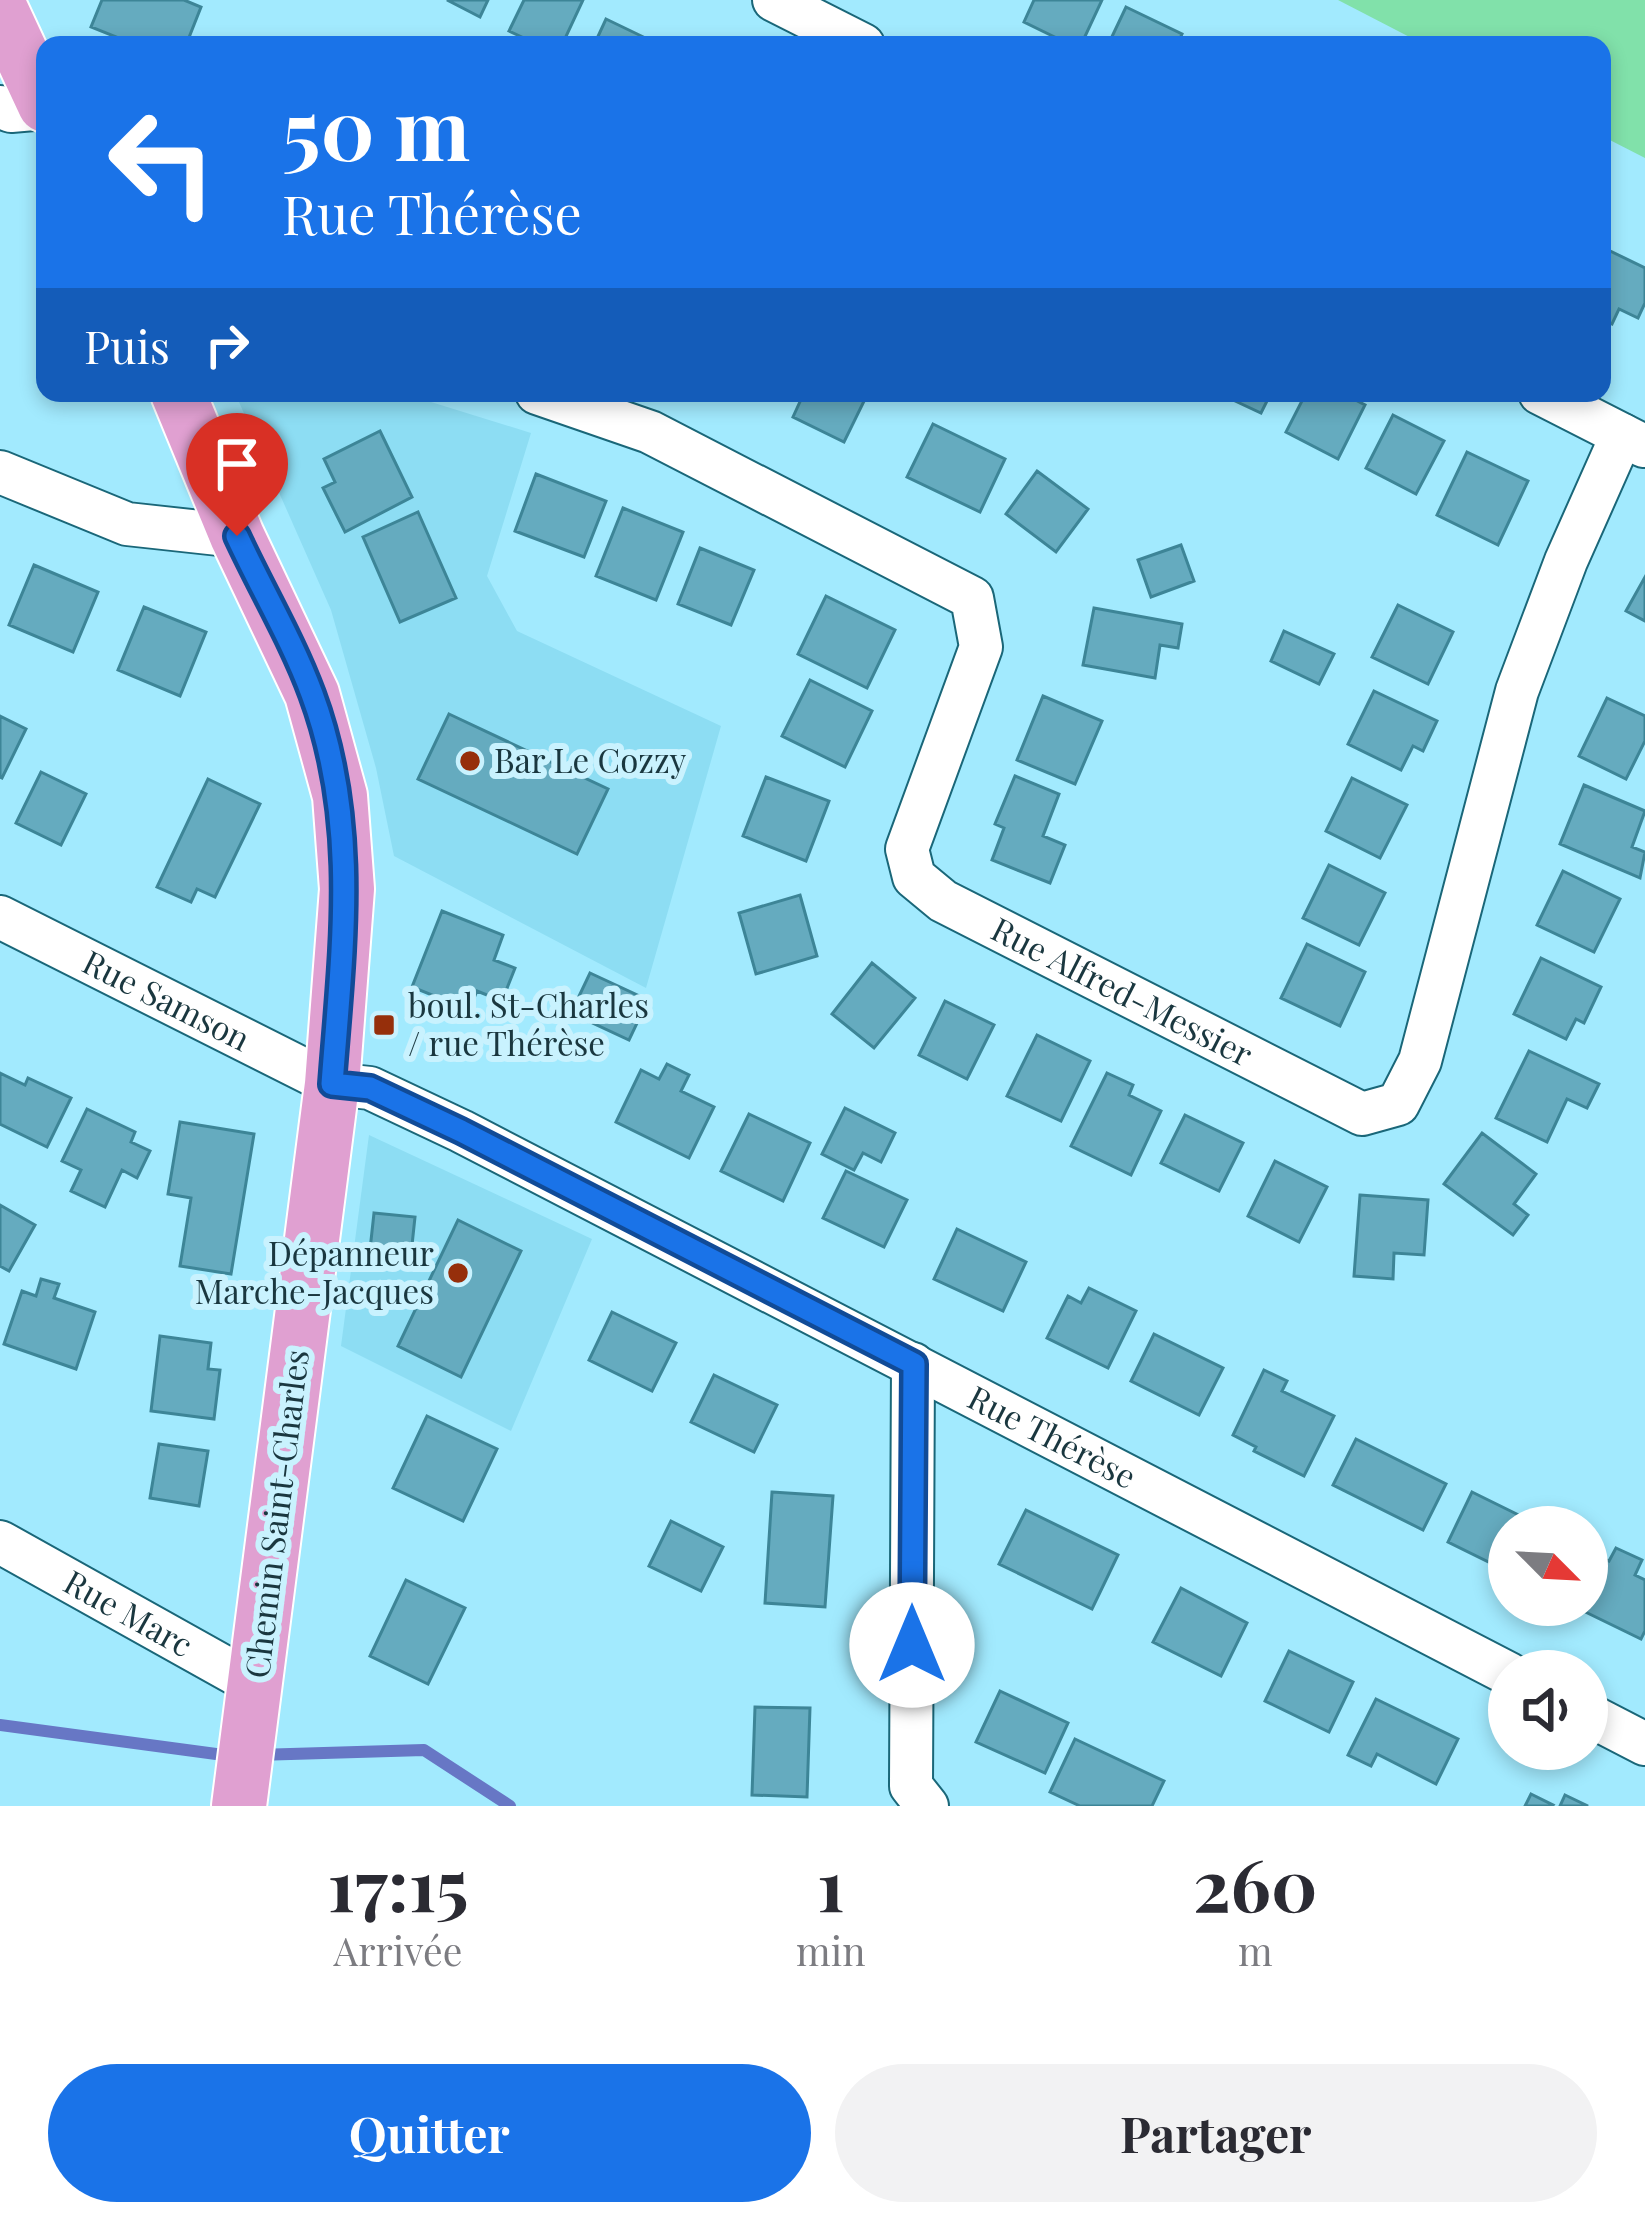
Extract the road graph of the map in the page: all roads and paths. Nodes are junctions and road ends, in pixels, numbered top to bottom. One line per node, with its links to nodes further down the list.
1 (774, 0): 3 (street)
2 (0, 8): 4 (main road)
3 (845, 36)
4 (36, 87)
5 (0, 107): 6 (street)
6 (36, 108)
7 (182, 402): 12 (main road, Chemin Saint-Charles)
8 (563, 402): 10 (street, Rue Alfred-Messier)
9 (1557, 402): 10 (street)
10 (1633, 441)
11 (0, 472): 12 (street)
12 (237, 536): 14 (main road, Chemin Saint-Charles)
13 (0, 917): 14 (street, Rue Samson)
14 (332, 1084): 15 (street, Rue Thérèse); 18 (main road, Chemin Saint-Charles)
15 (914, 1364): 17 (street, Rue Thérèse); 22 (street)
16 (0, 1542): 18 (street, Rue Marc)
17 (1488, 1663)
18 (256, 1685): 21 (main road, Chemin Saint-Charles)
19 (1608, 1725): 20 (street)
20 (1645, 1744)
21 (239, 1806)
22 (927, 1806)

